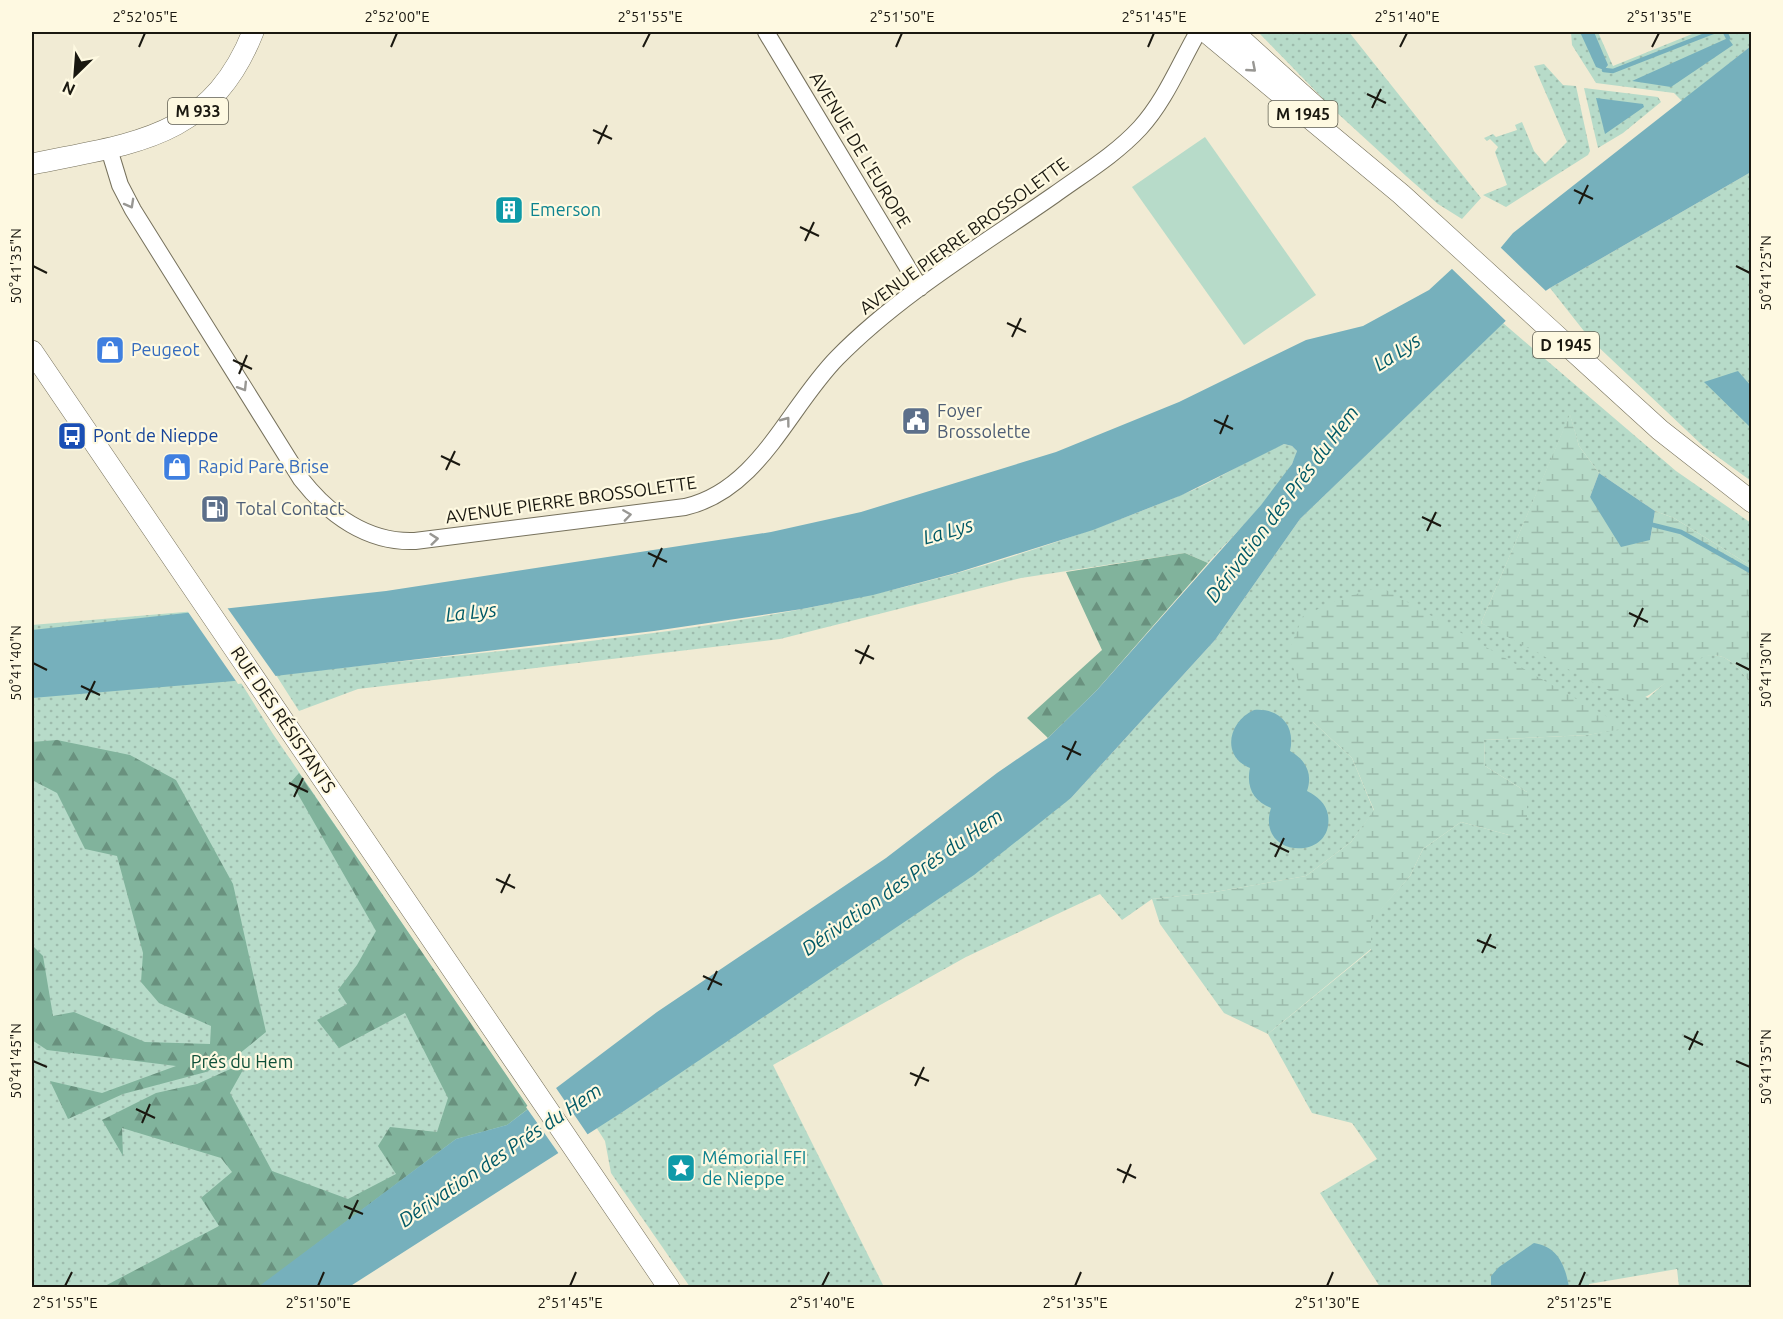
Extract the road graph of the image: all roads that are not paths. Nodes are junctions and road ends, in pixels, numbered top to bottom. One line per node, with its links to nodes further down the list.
1 (254, 32): 6 (main road, M 933)
2 (766, 32): 10 (street, AVENUE DE L'EUROPE)
3 (1198, 32): 10 (street, AVENUE PIERRE BROSSOLETTE)
4 (1206, 32): 8 (main road, M 1945, one-way to 8)
5 (1233, 32): 8 (main road, M 1945)
6 (109, 149): 7 (main road, M 933); 10 (street, AVENUE PIERRE BROSSOLETTE, one-way to 10)
7 (32, 165)
8 (1401, 194): 9 (main road, M 1945)
9 (1501, 285): 12 (main road, D 1945)
10 (920, 288)
11 (32, 351): 13 (main road, RUE DES RÉSISTANTS)
12 (1752, 502)
13 (669, 1287)

